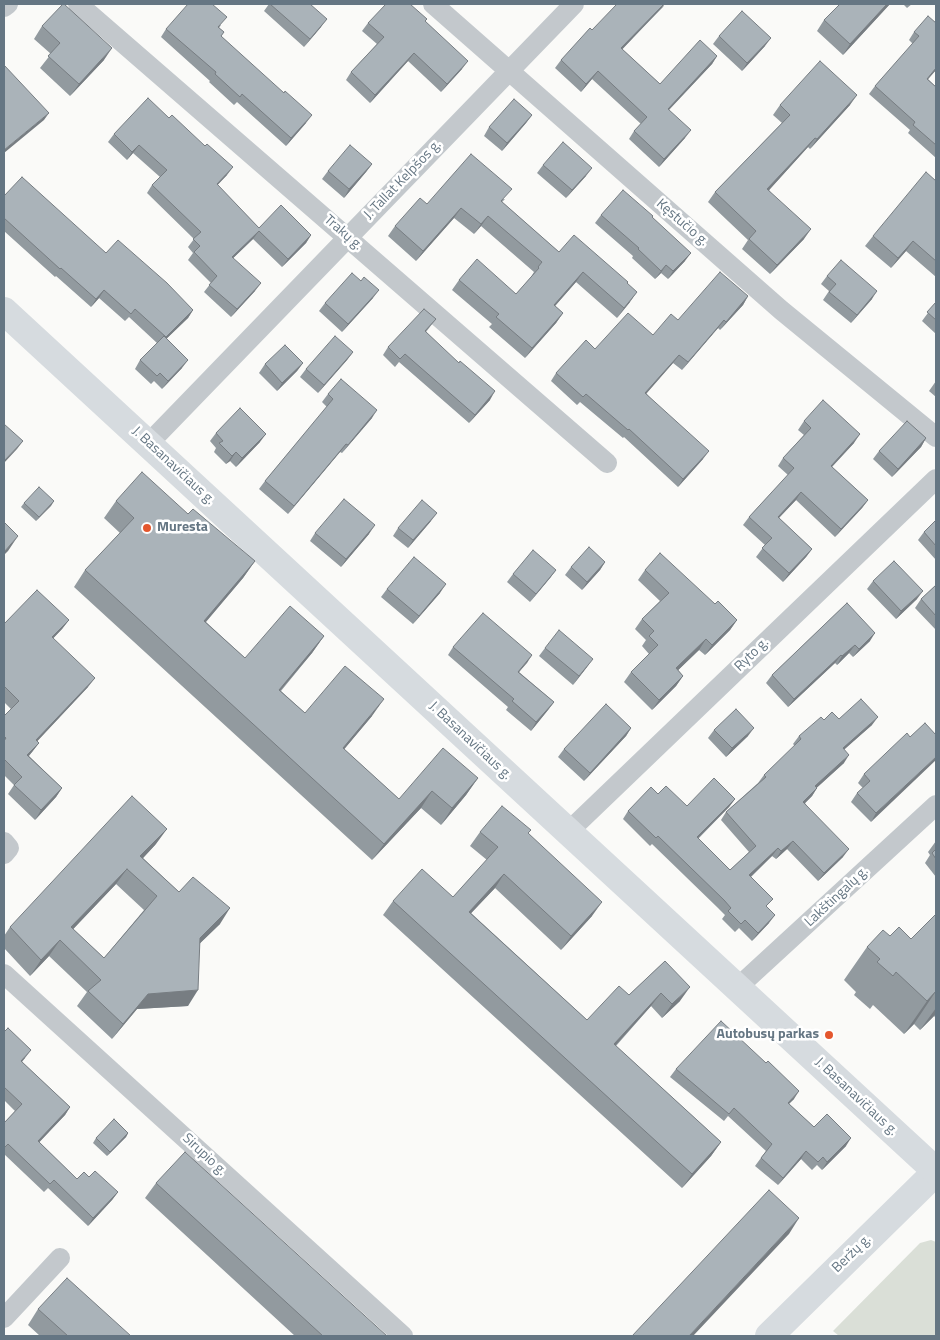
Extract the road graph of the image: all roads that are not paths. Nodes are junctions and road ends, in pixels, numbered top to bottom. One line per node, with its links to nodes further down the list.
1 (8, 4): 5 (street)
2 (78, 4): 7 (street, Trakų g.)
3 (433, 4): 6 (street, Kęstučio g.)
4 (574, 4): 6 (street, J. Tallat Kelpšos g.)
5 (4, 8)
6 (510, 71): 7 (street, J. Tallat Kelpšos g.); 9 (street, Kęstučio g.)
7 (348, 238): 10 (street, J. Tallat Kelpšos g.); 11 (street, Trakų g.)
8 (4, 311): 10 (main road, J. Basanavičiaus g.)
9 (936, 437)
10 (148, 443): 14 (main road, J. Basanavičiaus g.)
11 (607, 463)
12 (936, 479): 14 (street, Ryto g.)
13 (936, 805): 18 (street, Lakštingalų g.)
14 (568, 832): 18 (main road, J. Basanavičiaus g.)
15 (4, 842): 16 (street)
16 (4, 854)
17 (4, 974): 22 (street, Sirupio g.)
18 (737, 988): 19 (main road, J. Basanavičiaus g.)
19 (936, 1172): 23 (main road, Beržų g.)
20 (60, 1258): 21 (street)
21 (4, 1318)
22 (403, 1336)
23 (769, 1336)

